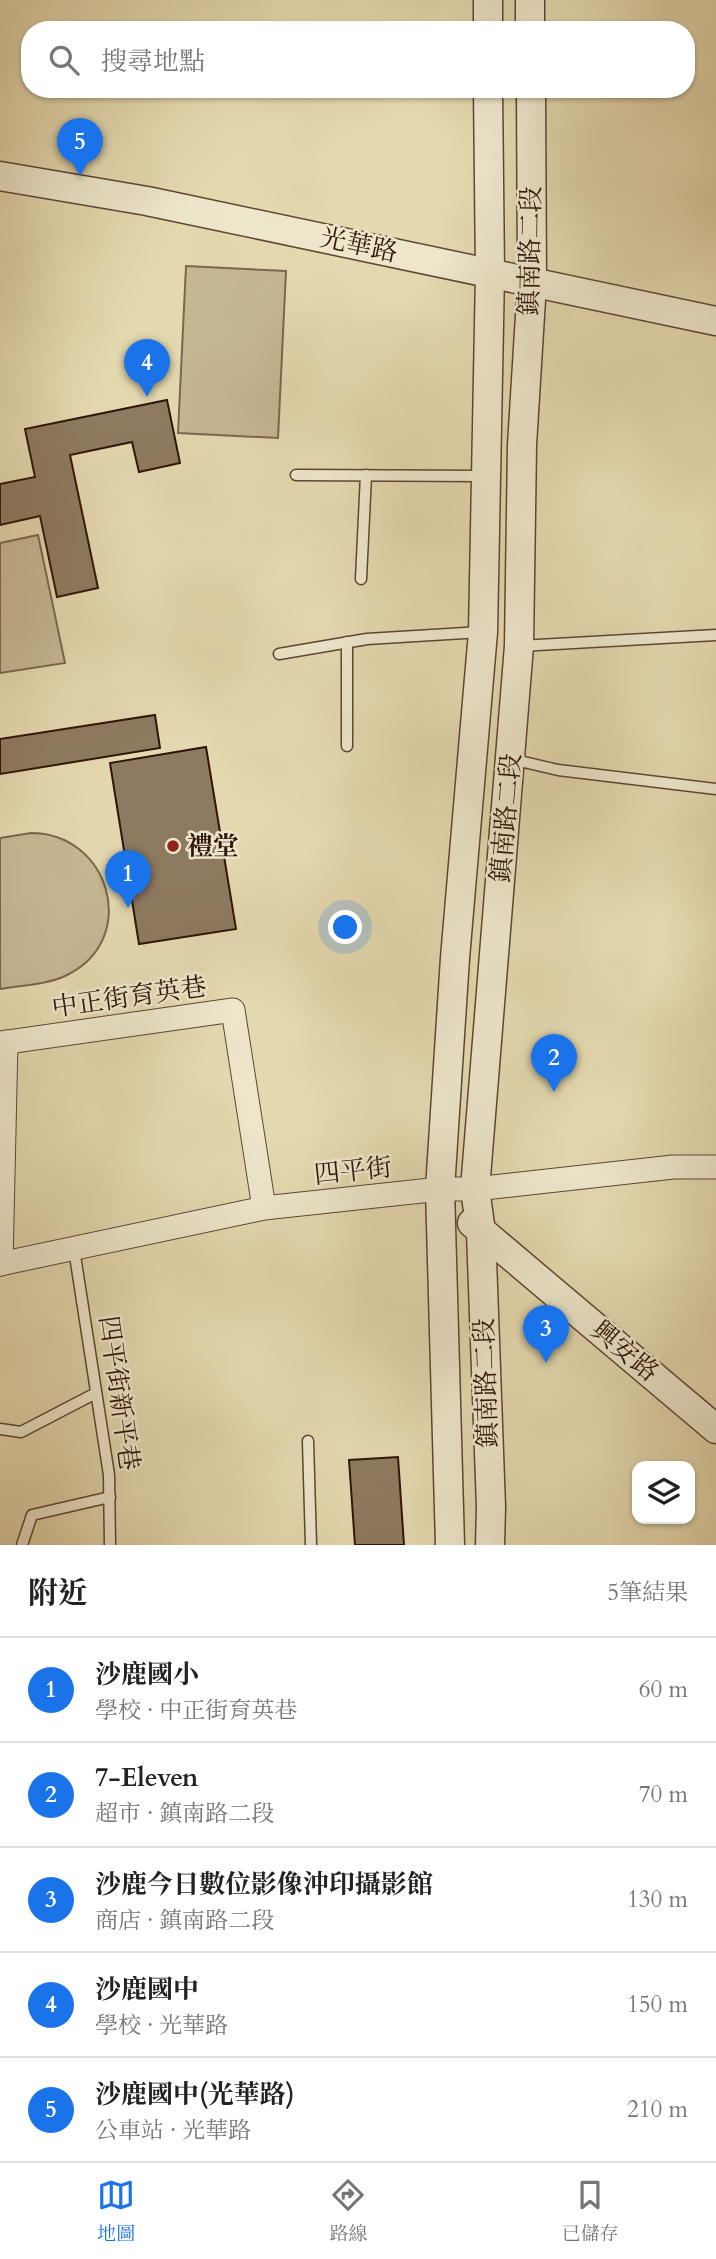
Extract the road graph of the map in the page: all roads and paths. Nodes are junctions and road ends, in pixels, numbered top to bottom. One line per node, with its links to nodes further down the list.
1 (488, 0): 3 (street)
2 (530, 0): 4 (street)
3 (488, 21)
4 (530, 21)
5 (488, 98): 8 (street, 鎮南路二段)
6 (531, 98): 9 (street, 鎮南路二段)
7 (0, 176): 8 (street, 光華路)
8 (490, 273): 9 (street, 光華路); 13 (street, 鎮南路二段)
9 (532, 283): 10 (street, 光華路); 18 (street, 鎮南路二段)
10 (716, 321)
11 (296, 475): 12 (lane)
12 (366, 475): 13 (lane); 14 (lane)
13 (486, 475): 15 (street, 鎮南路二段)
14 (361, 579)
15 (483, 632): 17 (lane); 25 (street, 鎮南路二段)
16 (716, 635): 18 (lane)
17 (347, 642): 19 (lane); 20 (lane)
18 (519, 646): 21 (street, 鎮南路二段)
19 (279, 653)
20 (347, 746)
21 (511, 758): 22 (lane); 26 (street, 鎮南路二段)
22 (716, 789)
23 (3, 1042): 27 (street, 中正街育英巷); 30 (street)
24 (716, 1167): 26 (street, 四平街)
25 (440, 1189): 26 (street, 四平街); 27 (street, 四平街); 28 (street, 興安路); 39 (street, 鎮南路二段)
26 (475, 1189): 28 (street, 鎮南路二段)
27 (264, 1208): 29 (street, 四平街)
28 (481, 1232): 33 (street, 興安路); 40 (street, 鎮南路二段)
29 (74, 1249): 30 (street, 四平街); 31 (lane, 四平街新平巷)
30 (1, 1264)
31 (96, 1393): 32 (lane); 35 (lane, 四平街新平巷)
32 (0, 1429)
33 (716, 1429)
34 (308, 1441): 38 (lane)
35 (110, 1497): 36 (lane); 37 (lane, 四平街新平巷)
36 (22, 1545)
37 (110, 1545)
38 (311, 1545)
39 (450, 1545)
40 (490, 1545)

